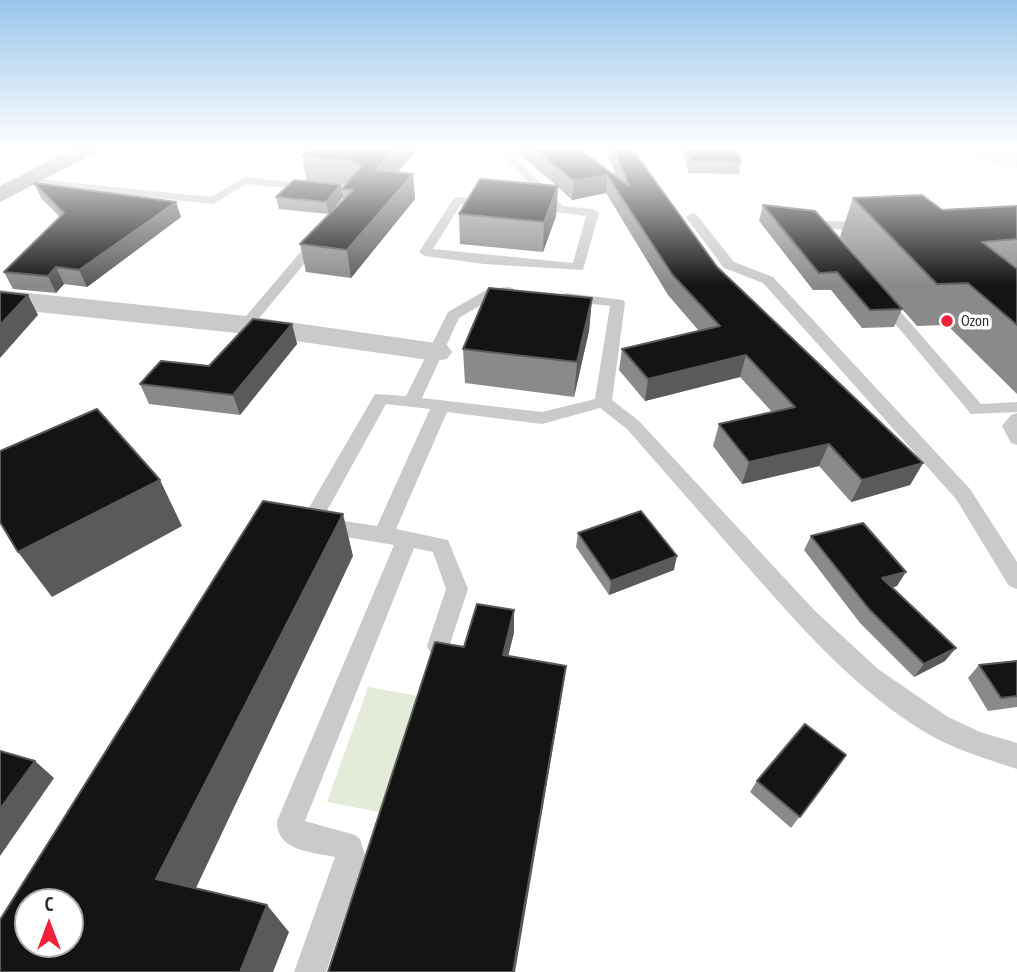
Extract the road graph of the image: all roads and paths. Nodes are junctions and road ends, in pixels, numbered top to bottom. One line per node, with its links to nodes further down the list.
1 (151, 194): 2 (lane)
2 (223, 194)
3 (545, 194): 6 (lane)
4 (509, 205): 11 (lane)
5 (534, 207): 6 (lane)
6 (559, 209): 12 (lane)
7 (692, 216): 25 (lane)
8 (331, 223): 16 (lane)
9 (883, 226): 10 (lane)
10 (836, 245)
11 (477, 259): 12 (lane); 14 (lane)
12 (575, 282): 14 (lane); 19 (lane)
13 (871, 286): 21 (lane)
14 (503, 291): 17 (lane)
15 (0, 299): 16 (street)
16 (246, 325): 17 (street)
17 (436, 352): 18 (lane)
18 (412, 401): 20 (lane); 24 (lane)
19 (603, 402): 20 (lane); 27 (lane)
20 (441, 405): 24 (lane)
21 (1017, 407)
22 (1017, 419): 23 (lane)
23 (1017, 439)
24 (395, 537): 26 (lane); 28 (lane)
25 (1017, 580)
26 (439, 646)
27 (1017, 756)
28 (310, 972)

